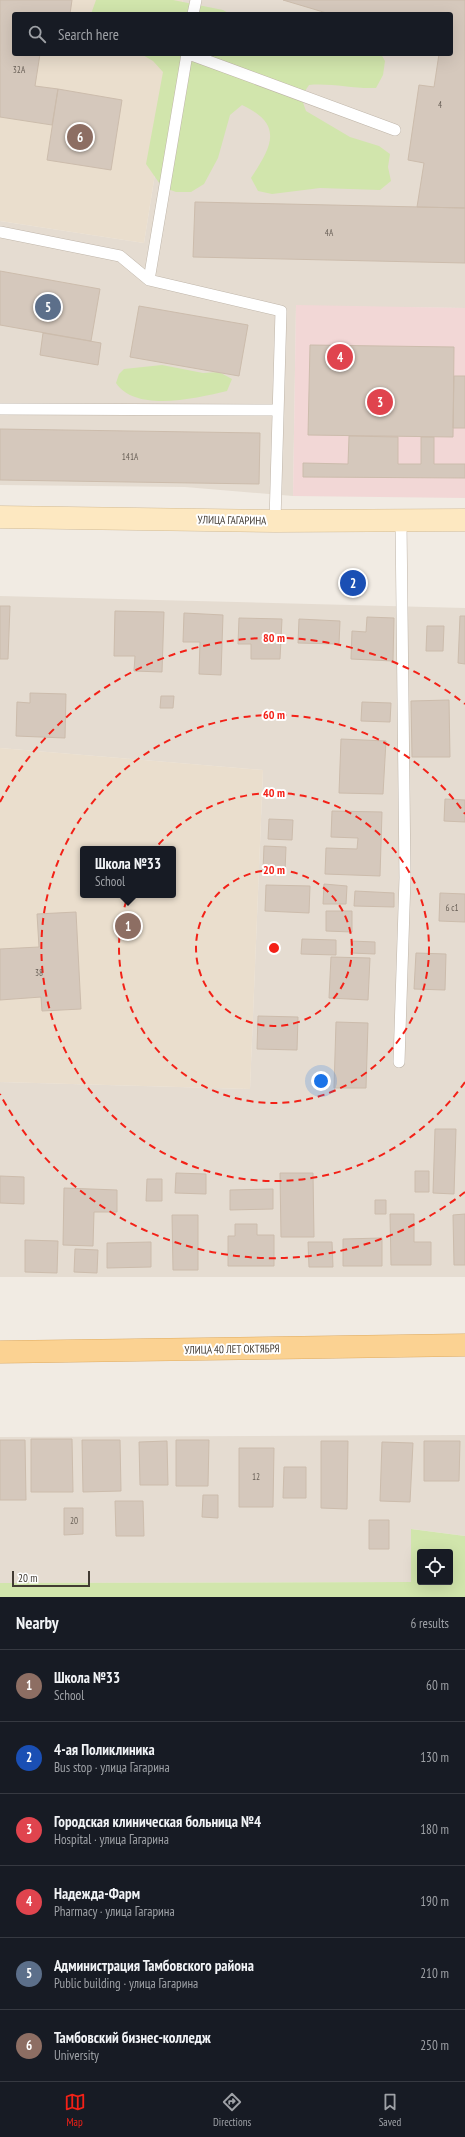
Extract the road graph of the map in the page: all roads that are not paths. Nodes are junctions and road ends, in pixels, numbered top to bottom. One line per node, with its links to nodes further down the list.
1 (196, 0): 2 (lane)
2 (193, 12)
3 (188, 56): 7 (lane)
4 (193, 56): 5 (lane)
5 (395, 130)
6 (0, 232): 7 (lane)
7 (149, 280): 9 (lane)
8 (0, 409): 9 (lane)
9 (278, 410): 12 (lane)
10 (0, 517): 12 (main road, УЛИЦА ГАГАРИНА)
11 (465, 520): 13 (main road, УЛИЦА ГАГАРИНА)
12 (275, 521): 13 (main road, УЛИЦА ГАГАРИНА)
13 (401, 521): 14 (lane)
14 (399, 1062)
15 (465, 1345): 16 (main road, УЛИЦА 40 ЛЕТ ОКТЯБРЯ)
16 (0, 1352)

